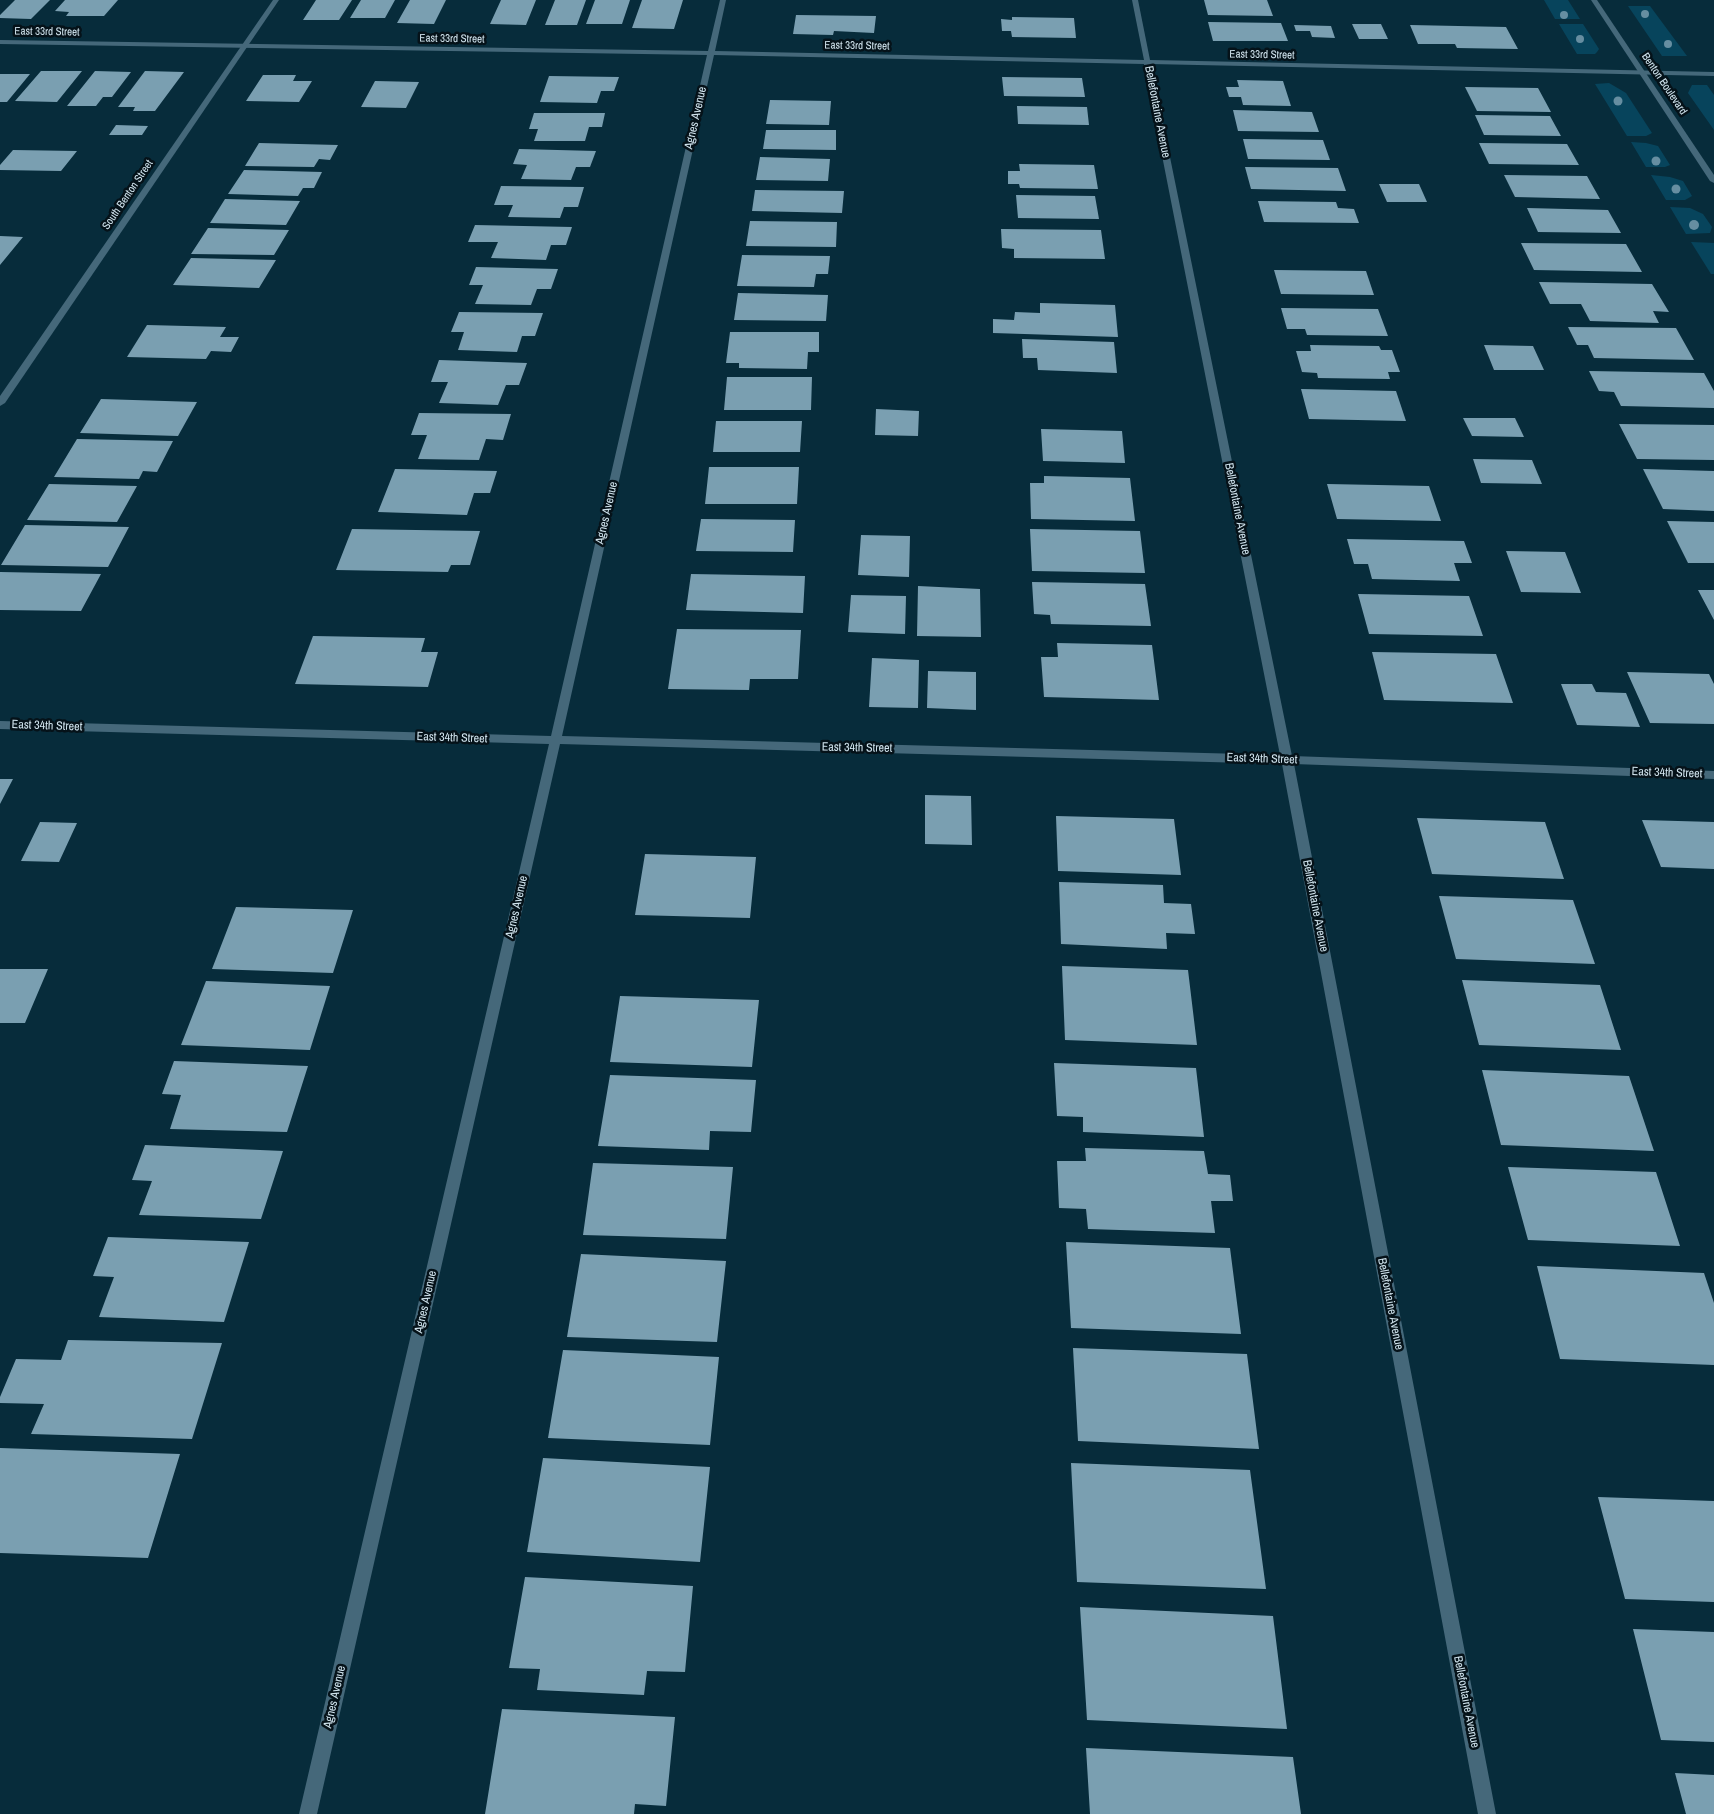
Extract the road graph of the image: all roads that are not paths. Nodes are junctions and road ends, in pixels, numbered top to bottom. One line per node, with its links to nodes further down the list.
1 (276, 0): 6 (street, South Benton Street)
2 (723, 0): 7 (street, Agnes Avenue)
3 (1136, 0): 8 (street, Bellefontaine Avenue)
4 (1594, 0): 9 (street, Benton Boulevard)
5 (0, 42): 6 (street, East 33rd Street)
6 (244, 46): 7 (street, East 33rd Street); 12 (street, South Benton Street)
7 (711, 53): 8 (street, East 33rd Street); 14 (street, Agnes Avenue)
8 (1147, 62): 9 (street, East 33rd Street); 15 (street, Bellefontaine Avenue)
9 (1643, 72): 10 (street, East 33rd Street); 11 (street, Benton Boulevard)
10 (1714, 74)
11 (1714, 181)
12 (0, 403)
13 (0, 725): 14 (street, East 34th Street)
14 (556, 740): 15 (street, East 34th Street); 17 (street, Agnes Avenue)
15 (1288, 760): 16 (street, East 34th Street); 18 (street, Bellefontaine Avenue)
16 (1714, 775)
17 (308, 1814)
18 (1487, 1814)

